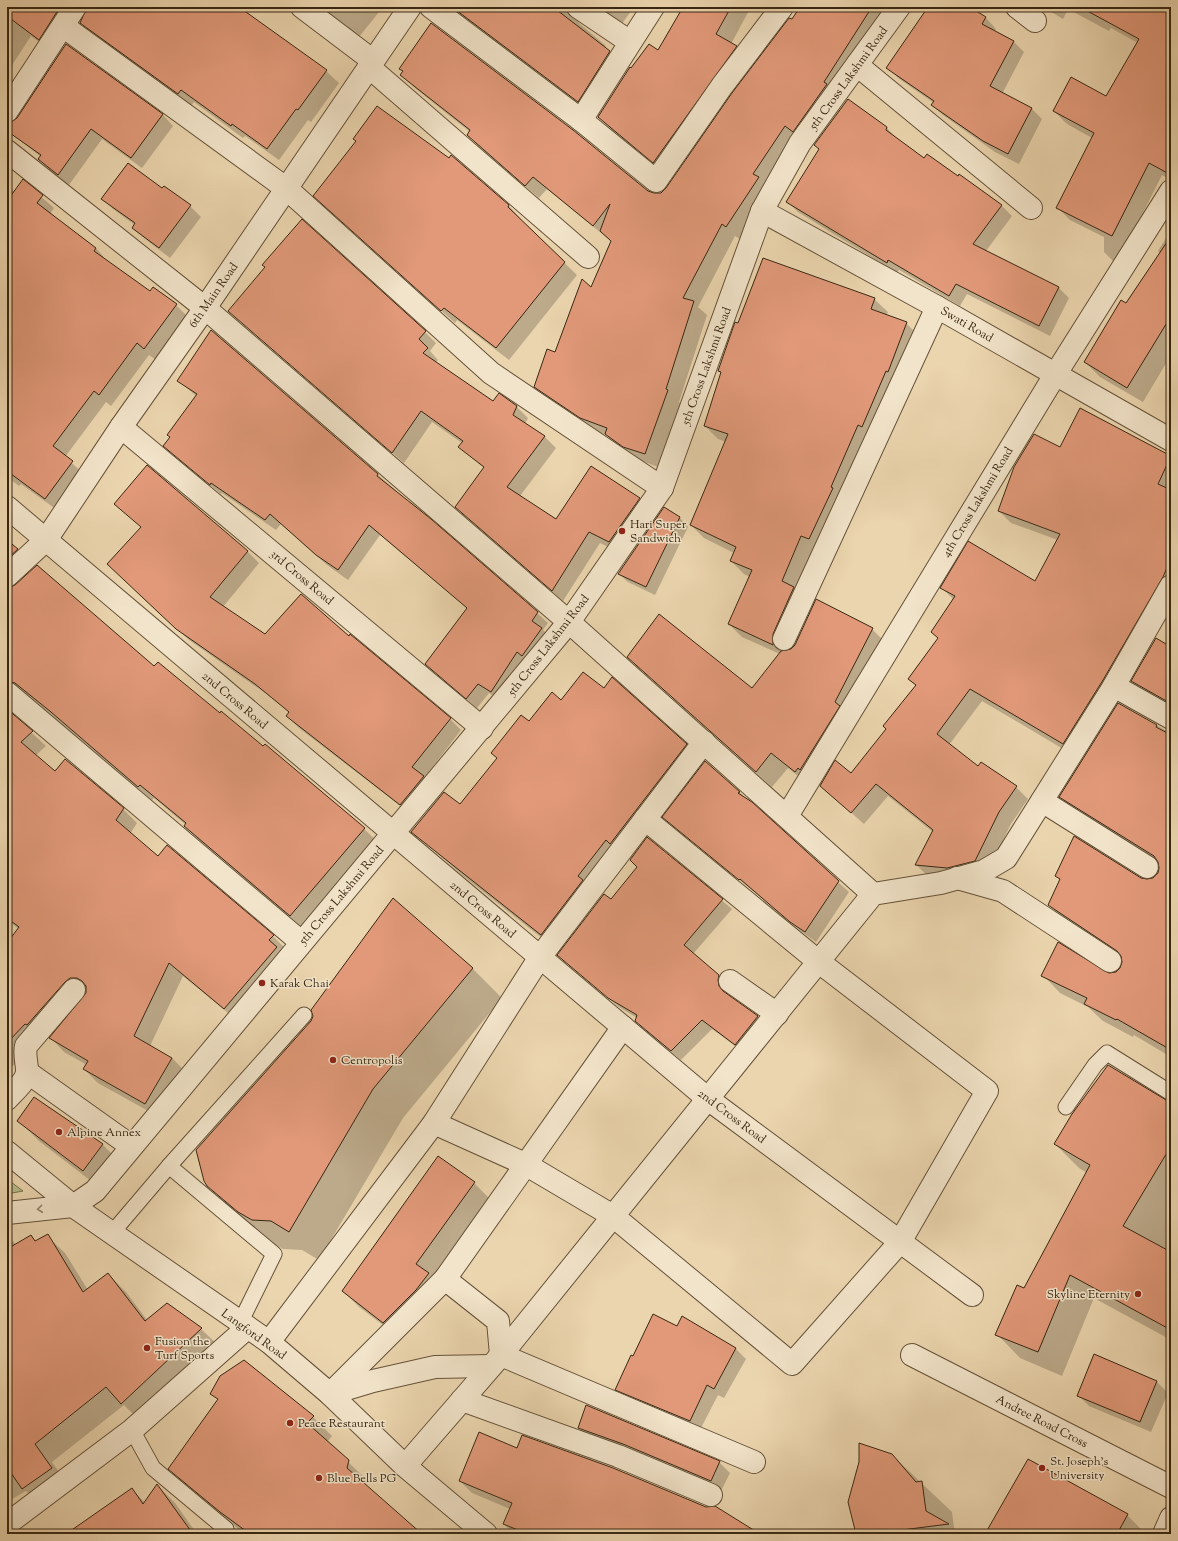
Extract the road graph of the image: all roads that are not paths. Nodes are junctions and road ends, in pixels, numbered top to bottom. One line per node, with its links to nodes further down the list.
1 (75, 7): 11 (street)
2 (302, 7): 13 (street)
3 (410, 7): 13 (street, 6th Main Road)
4 (431, 7): 16 (street)
5 (578, 7): 12 (street)
6 (653, 7): 12 (street)
7 (782, 7): 16 (street)
8 (900, 7): 14 (street, 5th Cross Lakshmi Road)
9 (1017, 7): 10 (street)
10 (1035, 21)
11 (63, 26): 15 (street); 18 (street)
12 (630, 42): 16 (street)
13 (370, 64): 18 (street, 6th Main Road); 22 (street)
14 (857, 65): 20 (street); 21 (street, 5th Cross Lakshmi Road)
15 (7, 111)
16 (581, 120)
17 (7, 151): 24 (street)
18 (287, 189): 24 (street, 6th Main Road); 28 (street)
19 (1171, 191): 25 (street, 4th Cross Lakshmi Road)
20 (1031, 208)
21 (762, 210): 23 (street, Swati Road); 28 (street, 5th Cross Lakshmi Road)
22 (588, 257)
23 (937, 307): 25 (street, Swati Road); 34 (street)
24 (205, 308): 26 (street, 6th Main Road); 33 (street)
25 (1055, 375): 27 (street, Swati Road); 41 (street, 4th Cross Lakshmi Road)
26 (121, 427): 30 (street, 6th Main Road); 38 (street, 3rd Cross Road)
27 (1171, 440)
28 (662, 488): 33 (street, 5th Cross Lakshmi Road)
29 (7, 507): 30 (street, 2nd Cross Road)
30 (46, 540): 31 (street, 6th Main Road); 43 (street, 2nd Cross Road)
31 (7, 576)
32 (1171, 586): 35 (street)
33 (569, 622): 38 (street, 5th Cross Lakshmi Road); 39 (street)
34 (784, 638)
35 (1114, 686): 37 (street); 40 (street)
36 (7, 693): 47 (street)
37 (1171, 718)
38 (482, 728): 43 (street, 5th Cross Lakshmi Road)
39 (704, 742): 41 (street); 42 (street)
40 (1042, 801): 44 (street); 45 (street)
41 (787, 816): 46 (street)
42 (645, 820): 48 (street); 50 (street)
43 (393, 833): 47 (street, 5th Cross Lakshmi Road); 48 (street, 2nd Cross Road)
44 (1147, 867)
45 (957, 878): 46 (street); 49 (street)
46 (873, 894): 50 (street)
47 (302, 942): 62 (street, 5th Cross Lakshmi Road)
48 (540, 957): 55 (street, 2nd Cross Road); 61 (street)
49 (1110, 961)
50 (819, 962): 53 (street); 70 (street)
51 (730, 981): 53 (street)
52 (74, 990): 56 (street)
53 (776, 1014): 59 (street)
54 (304, 1015): 65 (lane)
55 (623, 1027): 59 (street, 2nd Cross Road); 64 (street)
56 (27, 1072): 58 (street); 62 (street)
57 (1171, 1093): 60 (lane)
58 (7, 1099)
59 (708, 1099): 68 (street); 70 (street, 2nd Cross Road)
60 (1066, 1107)
61 (434, 1123): 64 (street); 74 (street)
62 (131, 1146): 66 (street, 5th Cross Lakshmi Road)
63 (7, 1152): 66 (street, Langford Road)
64 (525, 1164): 68 (street); 71 (street)
65 (169, 1166): 69 (lane); 73 (lane)
66 (73, 1206): 67 (street, one-way to 67); 69 (street, Langford Road)
67 (7, 1213)
68 (614, 1216): 70 (street); 76 (street)
69 (112, 1233): 73 (street, Langford Road)
70 (900, 1242): 72 (street, 2nd Cross Road)
71 (445, 1279): 76 (street); 77 (street)
72 (972, 1295)
73 (243, 1325): 74 (street, Langford Road); 79 (street)
74 (268, 1342): 77 (street, Langford Road)
75 (912, 1355): 82 (street, Andree Road Cross)
76 (496, 1360): 77 (street); 78 (street); 80 (street)
77 (330, 1394): 81 (street, Langford Road)
78 (462, 1400): 81 (street); 83 (street)
79 (132, 1430): 85 (street); 86 (lane)
80 (754, 1462)
81 (405, 1466): 87 (street, Langford Road)
82 (1171, 1487)
83 (711, 1495)
84 (1171, 1518): 88 (street)
85 (7, 1524)
86 (226, 1529)
87 (486, 1534)
88 (1164, 1534)

